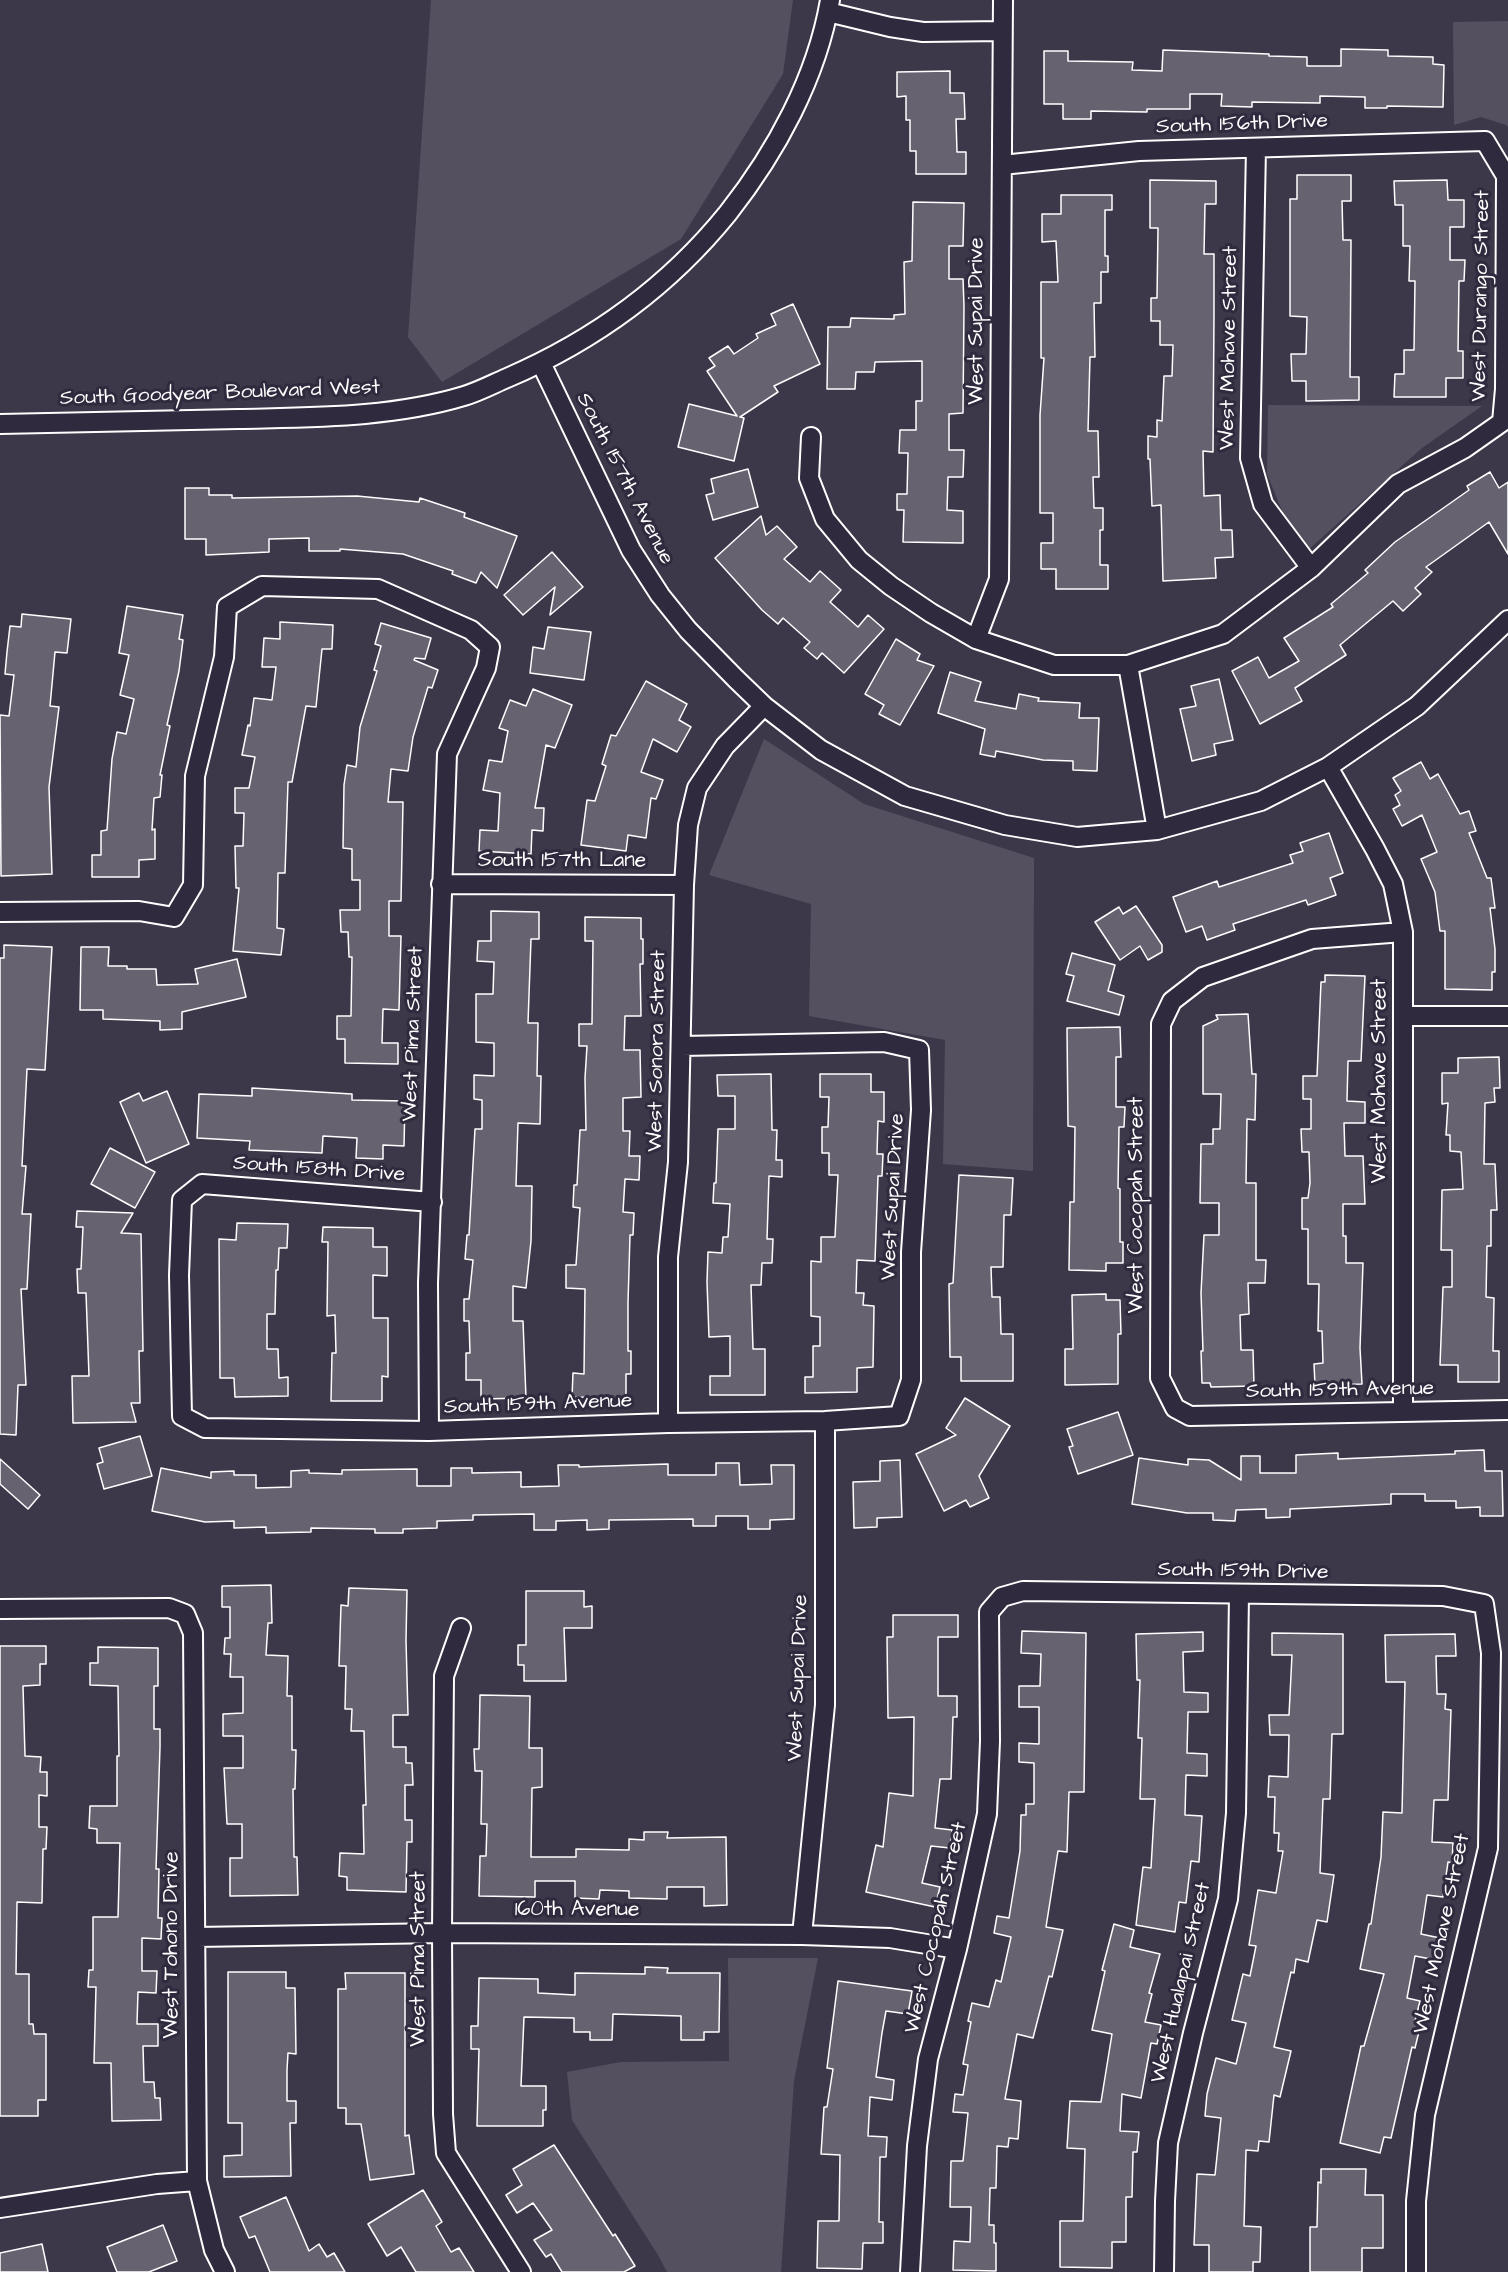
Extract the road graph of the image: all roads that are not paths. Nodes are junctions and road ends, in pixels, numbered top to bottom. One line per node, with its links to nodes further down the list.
1 (1004, 0): 3 (street, West Supai Drive)
2 (829, 6): 3 (street); 7 (street, South Goodyear Boulevard West)
3 (1002, 31): 6 (street, West Supai Drive)
4 (1485, 141): 5 (street, South 156th Drive); 10 (street, West Durango Street)
5 (1256, 148): 6 (street, South 156th Drive); 10 (street, West Mohave Street)
6 (1002, 165): 12 (street, West Supai Drive)
7 (541, 363): 8 (street, South Goodyear Boulevard West); 14 (street, South 157th Avenue)
8 (0, 424)
9 (811, 436): 12 (street)
10 (1311, 568): 13 (street)
11 (1508, 620): 15 (street, South 157th Avenue)
12 (976, 639): 13 (street)
13 (1128, 665): 16 (street)
14 (764, 706): 16 (street, South 157th Avenue); 18 (street, West Sonora Street)
15 (1328, 767): 16 (street, South 157th Avenue); 20 (street, West Mohave Street)
16 (1157, 830)
17 (441, 884): 18 (street, South 157th Lane); 19 (street, West Pima Street); 24 (street, West Pima Street)
18 (684, 885): 23 (street, West Sonora Street)
19 (0, 912)
20 (1403, 932): 21 (street, West Mohave Street); 25 (street, West Cocopah Street)
21 (1404, 1016): 22 (street); 27 (street, West Mohave Street)
22 (1508, 1016)
23 (682, 1046): 29 (street, West Supai Drive); 31 (street, West Sonora Street)
24 (432, 1202): 28 (street, South 158th Drive); 32 (street, West Pima Street)
25 (1175, 1408): 27 (street, South 159th Avenue)
26 (1508, 1410): 27 (street, South 159th Avenue)
27 (1403, 1412)
28 (182, 1416): 32 (street, South 159th Avenue)
29 (899, 1416): 30 (street, South 159th Avenue)
30 (825, 1421): 31 (street, South 159th Avenue); 39 (street, West Supai Drive)
31 (668, 1423): 32 (street, South 159th Avenue)
32 (429, 1431)
33 (1239, 1594): 34 (street, South 159th Drive); 35 (street, South 159th Drive); 47 (street, West Hualapai Street)
34 (1002, 1598): 41 (street, West Cocopah Street)
35 (1484, 1604): 48 (street, West Mohave Street)
36 (0, 1610): 40 (street, West Tohono Drive)
37 (461, 1628): 38 (street, West Pima Street)
38 (442, 1933): 39 (street, 160th Avenue); 40 (street, 160th Avenue); 45 (street, West Pima Street)
39 (802, 1935): 41 (street, 160th Avenue)
40 (196, 1937): 42 (street, West Tohono Drive)
41 (957, 1949): 46 (street, West Cocopah Street)
42 (197, 2181): 43 (street); 44 (street, West Tohono Drive)
43 (0, 2208)
44 (225, 2272)
45 (521, 2272)
46 (910, 2272)
47 (1164, 2272)
48 (1416, 2272)

